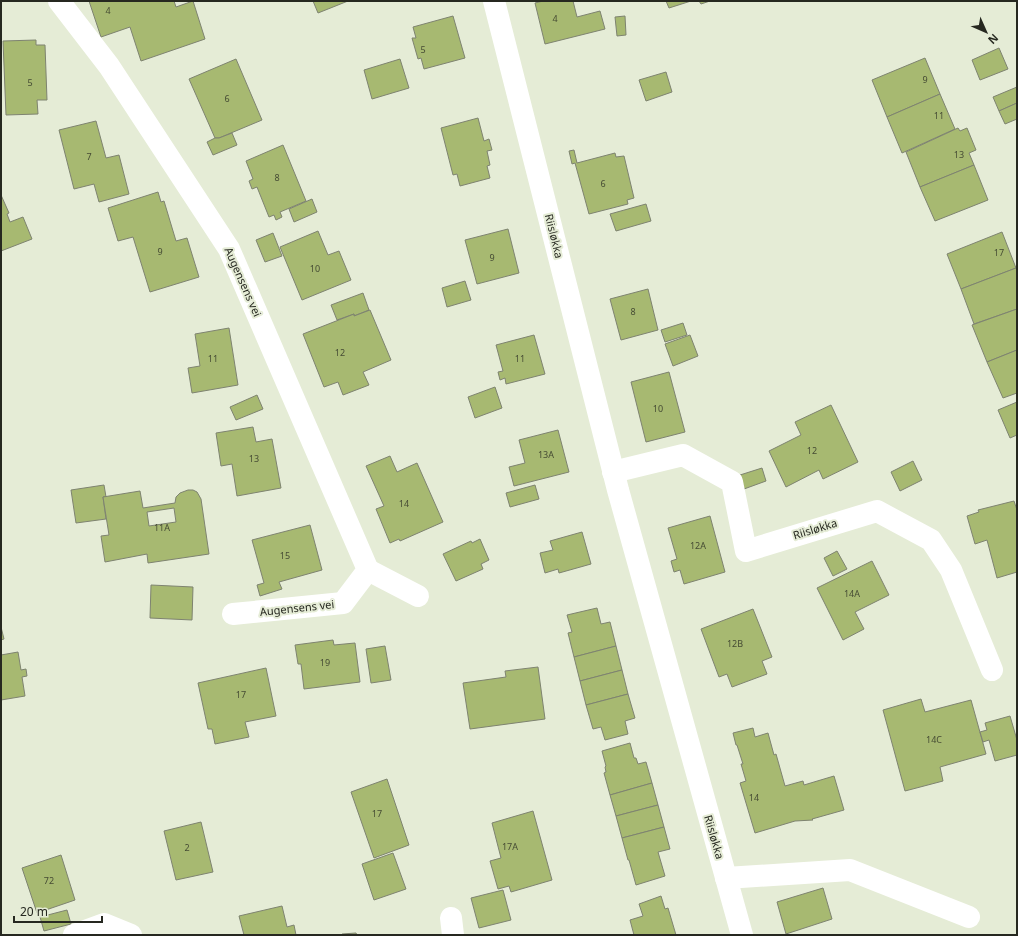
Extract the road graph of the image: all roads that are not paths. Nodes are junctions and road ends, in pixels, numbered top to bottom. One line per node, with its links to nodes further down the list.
1 (59, 1): 4 (street, Augensens vei)
2 (494, 1): 3 (street, Riisløkka)
3 (613, 472): 7 (street, Riisløkka); 8 (street, Riisløkka)
4 (368, 570): 5 (street); 6 (street, Augensens vei)
5 (418, 596)
6 (233, 614)
7 (992, 670)
8 (726, 878): 9 (street); 12 (street, Riisløkka)
9 (969, 917)
10 (74, 935): 11 (street)
11 (131, 935)
12 (742, 935)

